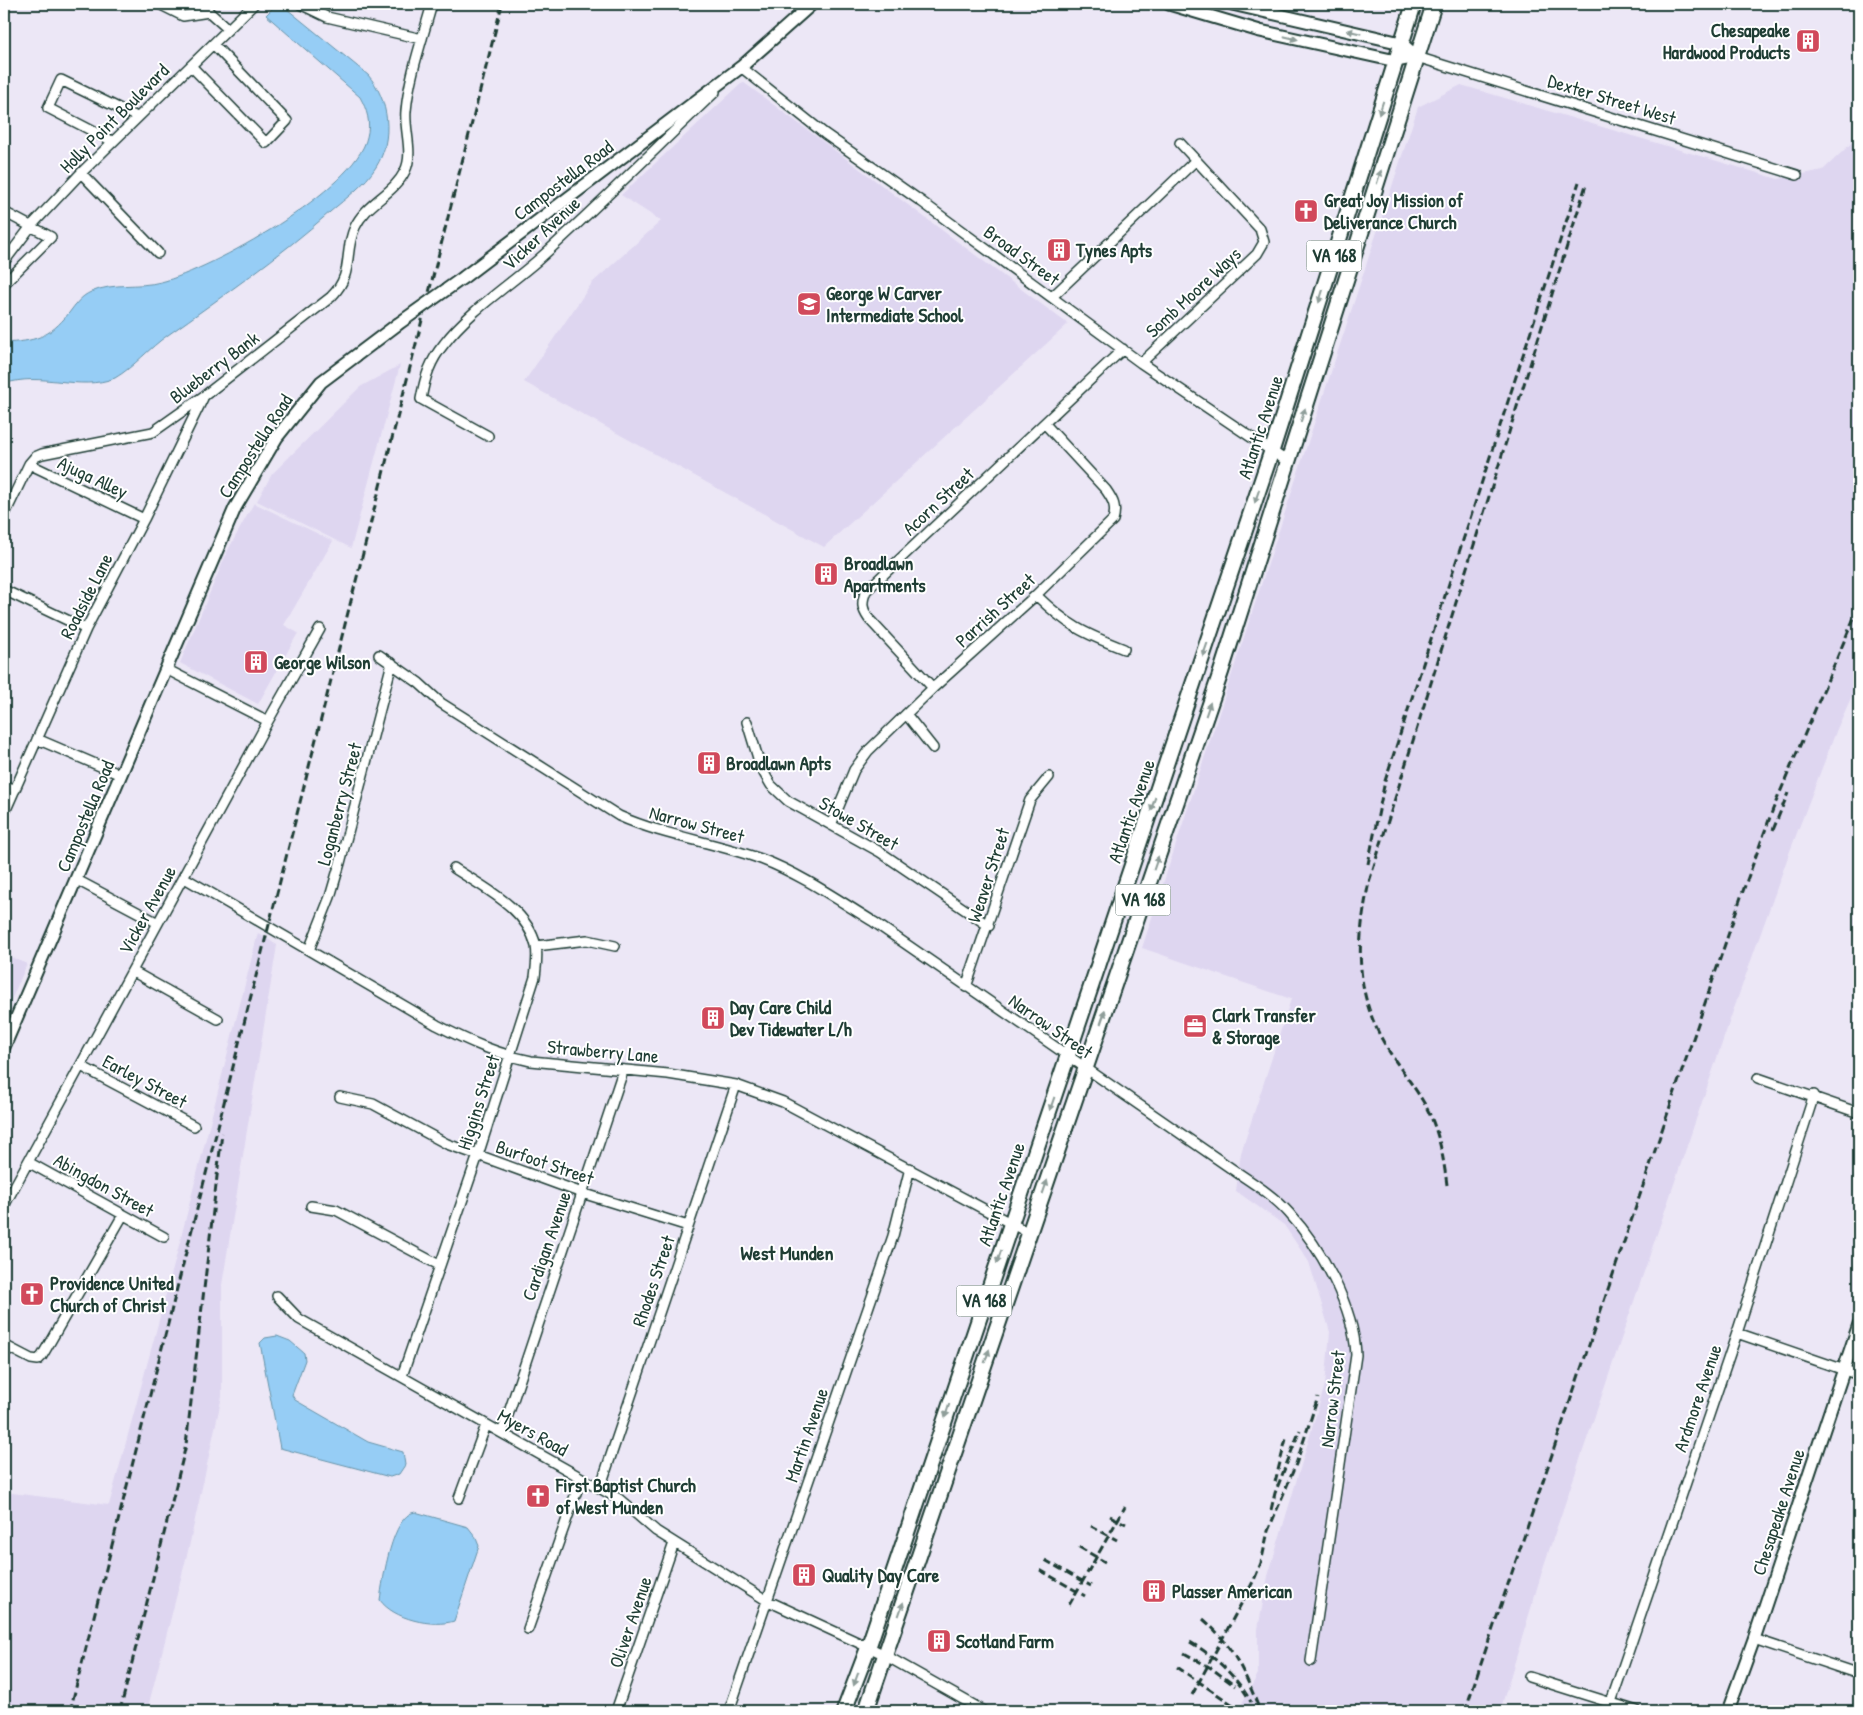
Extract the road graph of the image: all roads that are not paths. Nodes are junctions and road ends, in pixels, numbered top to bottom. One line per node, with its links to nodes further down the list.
1 (159, 4): 10 (street)
2 (254, 4): 11 (street, Holly Point Boulevard)
3 (300, 4): 12 (street)
4 (432, 4): 12 (street)
5 (812, 4): 18 (main road, Campostella Road)
6 (1169, 4): 16 (main road, one-way to 16)
7 (1232, 4): 13 (main road, one-way to 7)
8 (1414, 4): 13 (main road, Atlantic Avenue / VA 168)
9 (1434, 4): 15 (main road, Atlantic Avenue / VA 168)
10 (207, 8): 11 (street)
11 (228, 29): 14 (street, Holly Point Boulevard)
12 (422, 39): 33 (street, Blueberry Bank)
13 (1401, 43): 15 (main road); 16 (main road, Atlantic Avenue / VA 168)
14 (213, 44): 17 (street, Holly Point Boulevard); 17 (street)
15 (1417, 57): 16 (main road); 24 (street, Dexter Street West); 37 (main road, Atlantic Avenue / VA 168, one-way to 15)
16 (1396, 62): 36 (main road, Atlantic Avenue / VA 168, one-way to 36)
17 (191, 66): 19 (street, Holly Point Boulevard)
18 (741, 67): 30 (street, Broad Street); 35 (street, Vicker Avenue); 48 (main road, Campostella Road, bridge)
19 (137, 118): 20 (street, Holly Point Boulevard); 20 (street)
20 (112, 141): 23 (street, Holly Point Boulevard)
21 (1180, 143): 22 (street)
22 (1196, 160): 30 (street); 32 (street, Somb Moore Ways)
23 (81, 173): 26 (street, Holly Point Boulevard); 27 (street)
24 (1797, 175)
25 (4, 212): 26 (street)
26 (32, 225): 28 (street, Holly Point Boulevard); 29 (street)
27 (158, 253)
28 (4, 262)
29 (4, 284)
30 (1052, 297): 31 (street, Broad Street)
31 (1123, 349): 32 (street, Broad Street); 34 (street, Acorn Street)
32 (1141, 363): 36 (street, Broad Street)
33 (204, 396): 38 (street, Blueberry Bank); 40 (street, Roadside Lane)
34 (1045, 424): 42 (street, Parrish Street); 49 (street, Acorn Street)
35 (488, 436)
36 (1272, 450): 37 (street, Broad Street); 74 (main road, Atlantic Avenue / VA 168, one-way to 74)
37 (1288, 462): 76 (main road, Atlantic Avenue / VA 168, one-way to 37)
38 (29, 464): 39 (street); 40 (street, Ajuga Alley)
39 (4, 516)
40 (144, 519): 43 (street, Roadside Lane)
41 (4, 590): 43 (street)
42 (1036, 595): 45 (street); 49 (street, Parrish Street)
43 (86, 628): 53 (street, Roadside Lane)
44 (320, 629): 51 (street, Vicker Avenue)
45 (1124, 649)
46 (379, 654): 47 (street, Narrow Street)
47 (392, 663): 68 (street, Loganberry Street); 70 (street, Narrow Street)
48 (166, 669): 51 (street); 55 (main road, Campostella Road)
49 (933, 688): 50 (street, Parrish Street)
50 (906, 714): 54 (street); 60 (street, Parrish Street)
51 (268, 721): 62 (street, Vicker Avenue)
52 (747, 722): 60 (street, Stowe Street)
53 (37, 739): 55 (street); 58 (street, Roadside Lane)
54 (933, 748)
55 (121, 775): 63 (main road, Campostella Road)
56 (1049, 777): 65 (street, Weaver Street)
57 (4, 785): 58 (street)
58 (15, 790): 59 (street, Roadside Lane)
59 (4, 814)
60 (830, 825): 65 (street, Stowe Street)
61 (454, 868): 66 (street, Higgins Street)
62 (184, 877): 64 (street, Vicker Avenue); 68 (street, Strawberry Lane)
63 (77, 880): 64 (street); 72 (main road, Campostella Road)
64 (158, 923): 69 (street, Vicker Avenue)
65 (989, 926): 70 (street, Weaver Street)
66 (536, 946): 67 (street); 73 (street, Higgins Street)
67 (615, 946)
68 (308, 950): 73 (street, Strawberry Lane)
69 (132, 972): 71 (street); 75 (street, Vicker Avenue)
70 (966, 987): 74 (street, Narrow Street)
71 (218, 1019)
72 (4, 1047)
73 (510, 1057): 77 (street, Strawberry Lane); 84 (street, Higgins Street)
74 (1068, 1058): 76 (street, Narrow Street); 91 (main road, Atlantic Avenue / VA 168, one-way to 91)
75 (81, 1066): 83 (street, Earley Street); 85 (street, Vicker Avenue)
76 (1085, 1069): 93 (main road, Atlantic Avenue / VA 168, one-way to 76); 114 (street, Narrow Street)
77 (623, 1071): 79 (street, Strawberry Lane); 87 (street, Cardigan Avenue)
78 (1758, 1078): 80 (street)
79 (736, 1085): 86 (street, Strawberry Lane); 92 (street, Rhodes Street)
80 (1814, 1096): 82 (street); 98 (street, Ardmore Avenue)
81 (340, 1097): 84 (street, Burfoot Street)
82 (1859, 1113)
83 (194, 1126)
84 (478, 1156): 87 (street, Burfoot Street); 95 (street, Higgins Street)
85 (28, 1162): 88 (street, Vicker Avenue); 90 (street, Abingdon Street)
86 (910, 1168): 91 (street, Strawberry Lane); 109 (street, Martin Avenue)
87 (582, 1193): 92 (street, Burfoot Street); 104 (street, Cardigan Avenue)
88 (4, 1206)
89 (311, 1206): 95 (street)
90 (123, 1215): 94 (street, Abingdon Street); 99 (street)
91 (1010, 1223): 93 (street, Strawberry Lane); 112 (main road, Atlantic Avenue / VA 168, one-way to 112)
92 (688, 1226): 106 (street, Rhodes Street)
93 (1029, 1233): 113 (main road, Atlantic Avenue / VA 168, one-way to 93)
94 (164, 1237)
95 (439, 1265): 102 (street, Higgins Street)
96 (277, 1296): 102 (street, Myers Road)
97 (1859, 1324): 100 (main road, Chesapeake Avenue)
98 (1737, 1333): 100 (street); 117 (street, Ardmore Avenue)
99 (4, 1345)
100 (1844, 1370): 101 (street); 111 (main road, Chesapeake Avenue)
101 (1859, 1375)
102 (402, 1376): 103 (street, Myers Road)
103 (486, 1425): 104 (street, Myers Road); 107 (street)
104 (502, 1433): 105 (street, Myers Road)
105 (581, 1479): 106 (street, Myers Road); 110 (street)
106 (600, 1488): 108 (street, Myers Road)
107 (459, 1498)
108 (674, 1543): 109 (street, Myers Road); 118 (street, Oliver Avenue)
109 (766, 1600): 112 (street, Myers Road); 119 (street, Martin Avenue)
110 (528, 1630)
111 (1754, 1639): 115 (street); 124 (main road, Chesapeake Avenue)
112 (868, 1648): 113 (street, Myers Road); 120 (main road, Atlantic Avenue / VA 168, one-way to 120)
113 (885, 1655): 121 (main road, Atlantic Avenue / VA 168); 122 (street, Myers Road)
114 (1311, 1661)
115 (1859, 1674)
116 (1529, 1677): 117 (street)
117 (1609, 1707): 123 (street)
118 (616, 1711)
119 (729, 1711)
120 (844, 1711)
121 (866, 1711)
122 (984, 1711)
123 (1637, 1711)
124 (1728, 1711)

